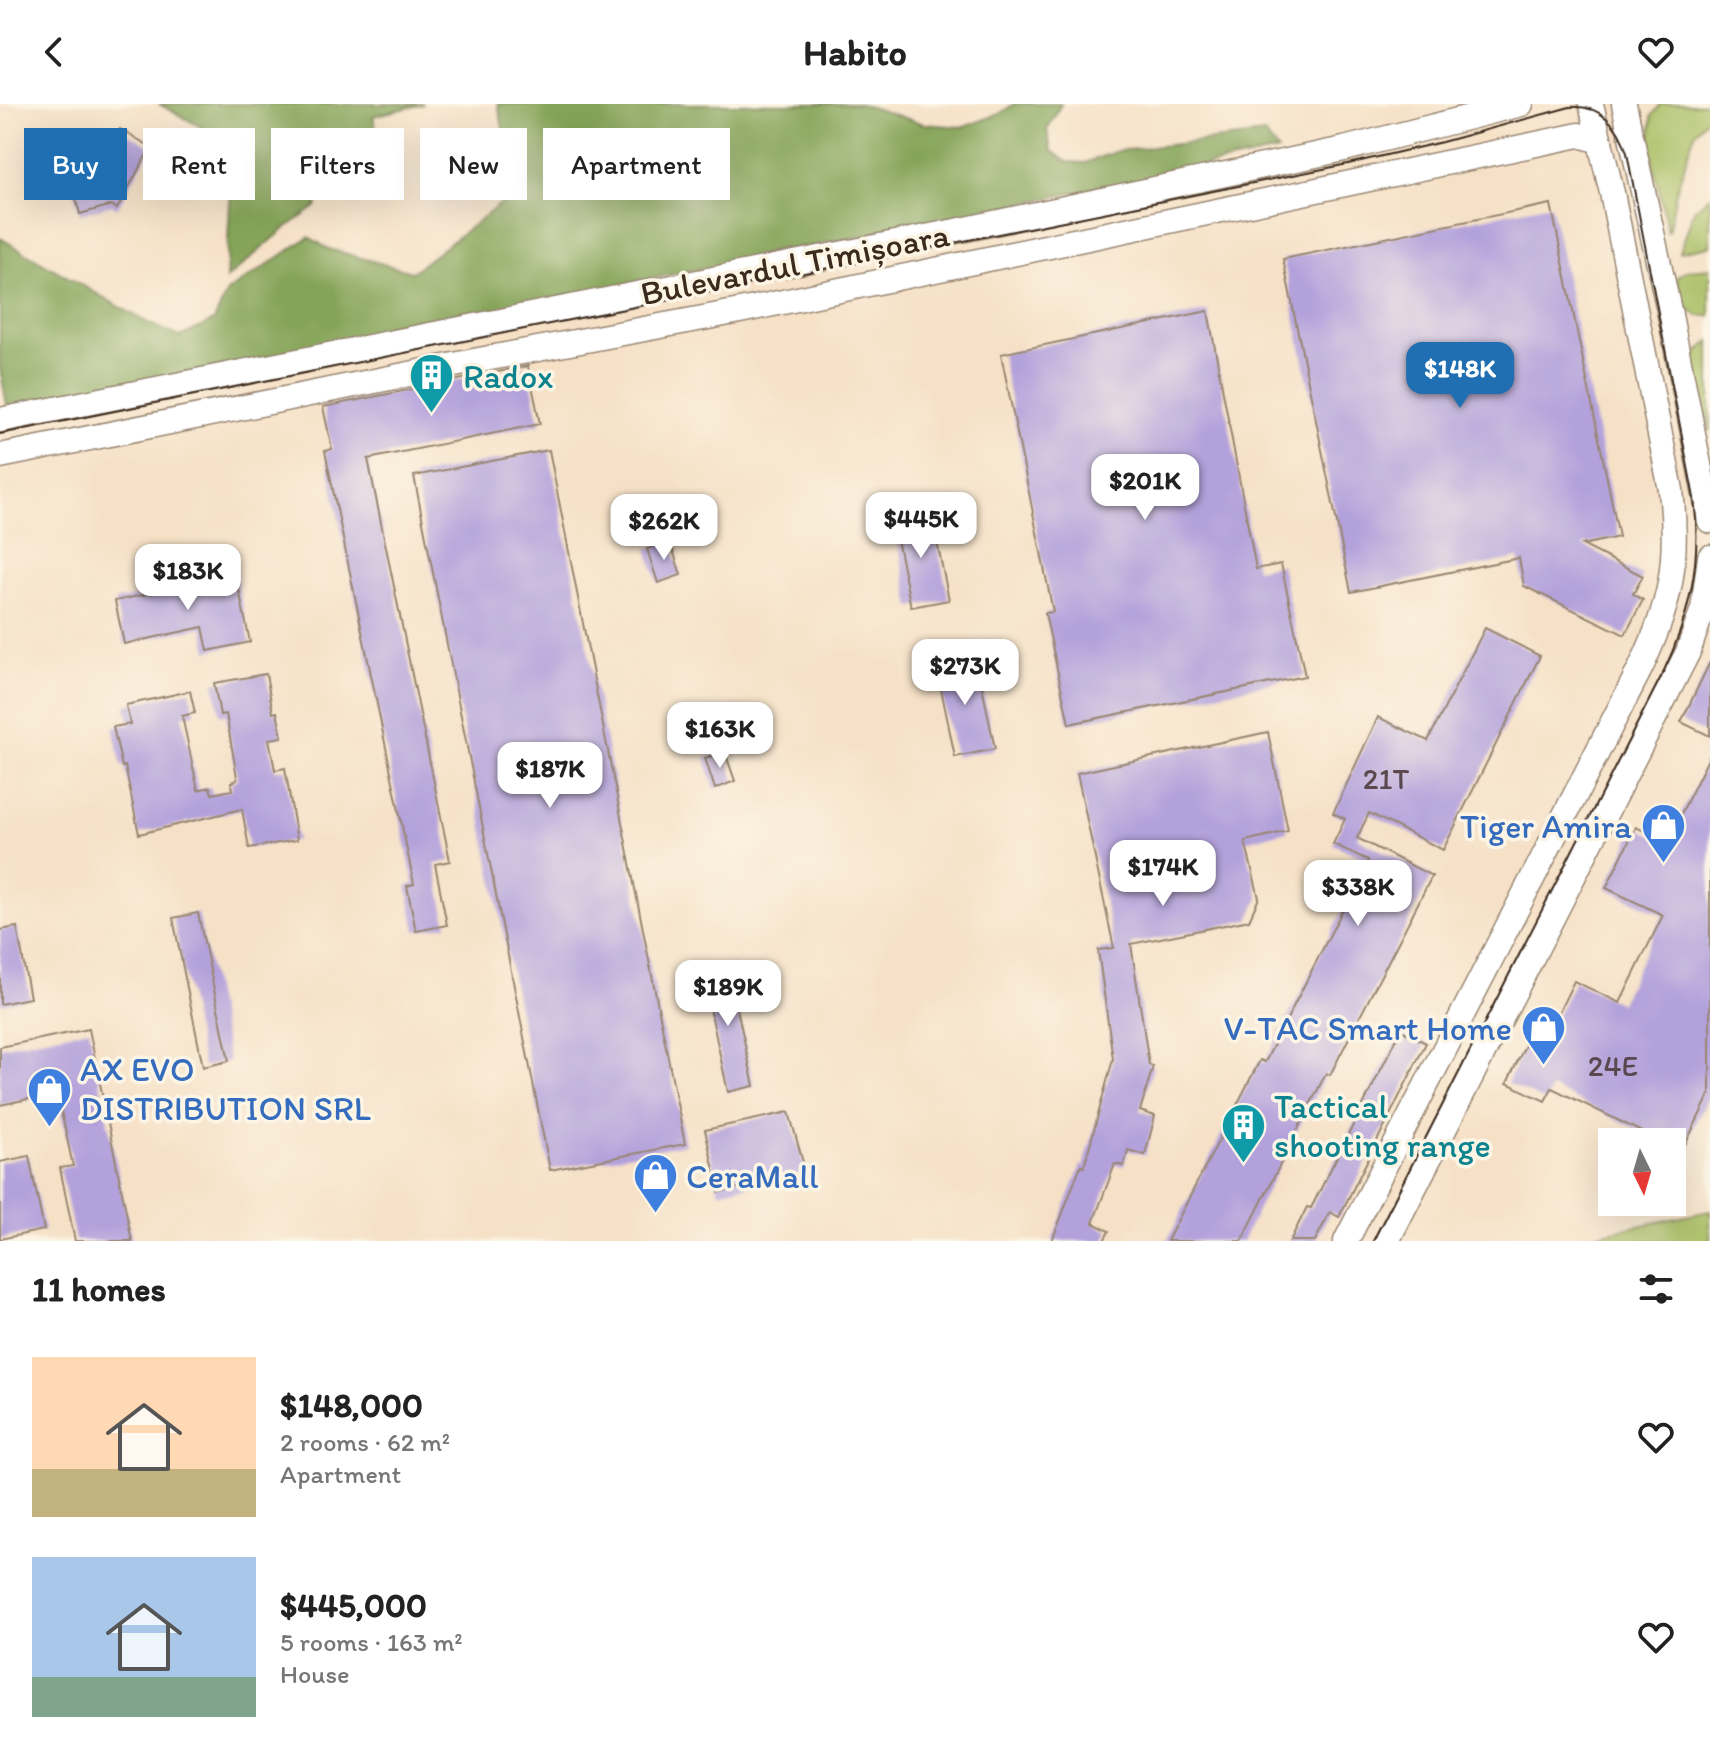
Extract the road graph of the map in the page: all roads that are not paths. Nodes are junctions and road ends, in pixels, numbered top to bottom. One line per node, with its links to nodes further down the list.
1 (1521, 104): 3 (main road, Bulevardul Timișoara)
2 (1606, 116): 4 (main road, Bulevardul Timișoara); 7 (main road); 8 (main road)
3 (369, 347): 4 (main road); 5 (main road, Bulevardul Timișoara)
4 (376, 380): 6 (main road, Bulevardul Timișoara)
5 (0, 420)
6 (0, 456)
7 (1707, 496): 8 (main road); 9 (main road)
8 (1672, 501): 11 (main road)
9 (1710, 521)
10 (1710, 557): 12 (main road)
11 (1545, 856): 12 (main road); 13 (main road)
12 (1576, 872): 14 (main road)
13 (1458, 1026): 14 (main road); 15 (main road)
14 (1489, 1042): 16 (main road)
15 (1346, 1241)
16 (1387, 1241)

